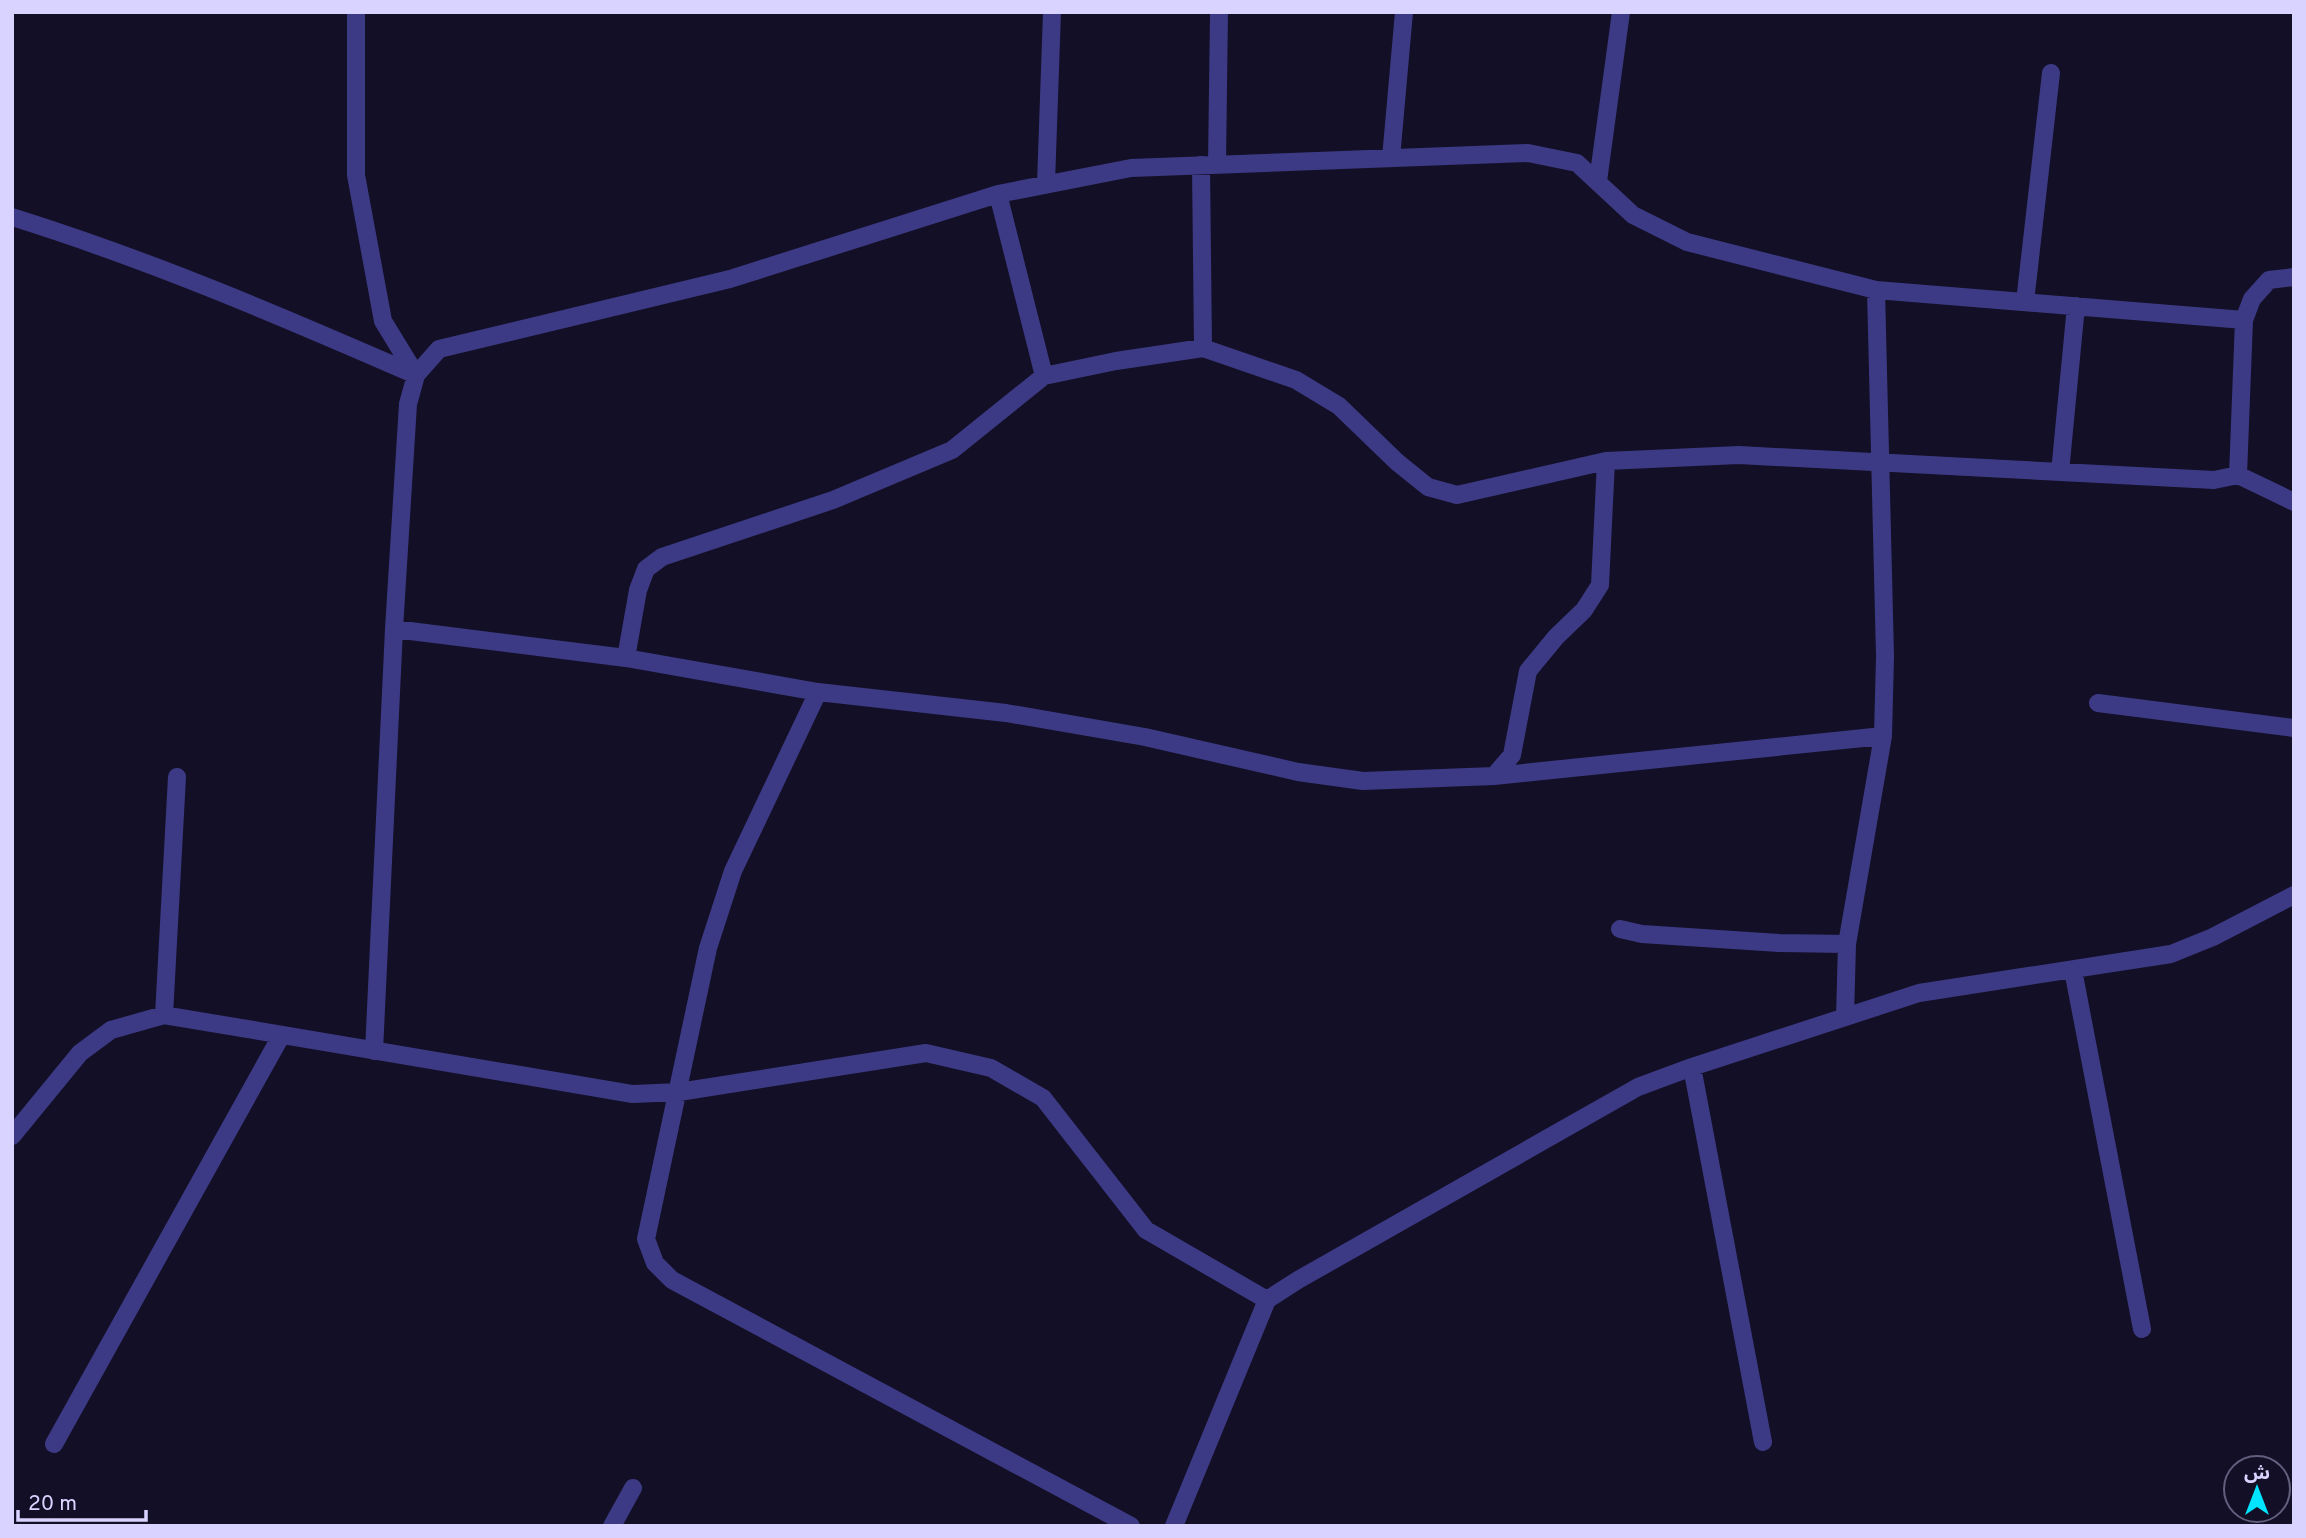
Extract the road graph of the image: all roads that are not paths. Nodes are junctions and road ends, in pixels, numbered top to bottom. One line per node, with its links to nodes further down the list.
1 (356, 12): 19 (street)
2 (1052, 12): 10 (street)
3 (1219, 12): 8 (street)
4 (1404, 12): 7 (street)
5 (1621, 12): 9 (street)
6 (2051, 73): 15 (street)
7 (1391, 158): 8 (street); 9 (street)
8 (1209, 164): 10 (street); 18 (street)
9 (1598, 181): 14 (street)
10 (1046, 183): 11 (street)
11 (998, 194): 19 (street); 20 (street)
12 (12, 217): 19 (street)
13 (2294, 276): 17 (street)
14 (1875, 290): 15 (street); 22 (street)
15 (2025, 302): 16 (street)
16 (2076, 306): 17 (street); 23 (street)
17 (2244, 320): 24 (street)
18 (1203, 348): 20 (street); 21 (street)
19 (416, 375): 26 (street)
20 (1044, 376): 27 (street)
21 (1606, 461): 22 (street); 32 (street)
22 (1880, 462): 23 (street); 31 (street)
23 (2060, 472): 24 (street)
24 (2238, 475): 25 (street)
25 (2294, 502)
26 (394, 628): 27 (street); 41 (street)
27 (626, 658): 28 (street)
28 (818, 692): 32 (street); 43 (street)
29 (2098, 703): 30 (street)
30 (2294, 728)
31 (1884, 736): 32 (street); 36 (street)
32 (1494, 776)
33 (177, 777): 38 (street)
34 (2294, 895): 37 (street)
35 (1620, 929): 36 (street)
36 (1847, 944): 39 (street)
37 (2073, 970): 39 (street); 46 (street)
38 (163, 1015): 40 (street); 44 (street)
39 (1845, 1017): 42 (street)
40 (281, 1036): 41 (street); 48 (street)
41 (374, 1051): 43 (street)
42 (1692, 1067): 45 (street); 47 (street)
43 (679, 1092): 45 (street); 51 (street)
44 (12, 1136)
45 (1267, 1300): 52 (street)
46 (2142, 1329)
47 (1763, 1443)
48 (54, 1444)
49 (633, 1488): 50 (street)
50 (612, 1526)
51 (1131, 1526)
52 (1174, 1526)

